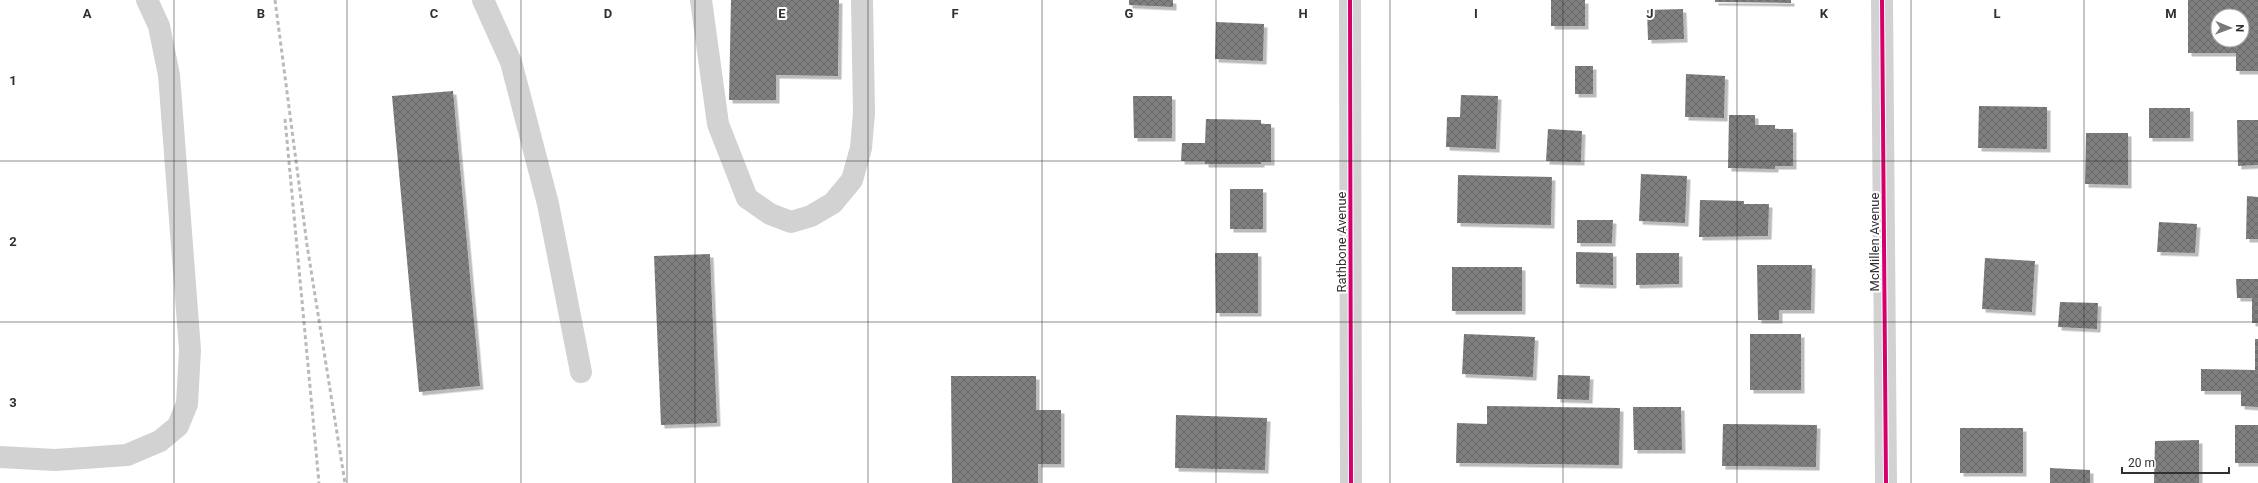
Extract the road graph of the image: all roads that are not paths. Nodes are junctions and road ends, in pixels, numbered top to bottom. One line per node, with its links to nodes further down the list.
1 (147, 0): 8 (street)
2 (483, 0): 7 (street)
3 (701, 0): 4 (street)
4 (862, 0)
5 (1350, 0): 9 (street, Rathbone Avenue)
6 (1882, 0): 10 (street, McMillen Avenue)
7 (581, 372)
8 (0, 458)
9 (1352, 483)
10 (1886, 483)

